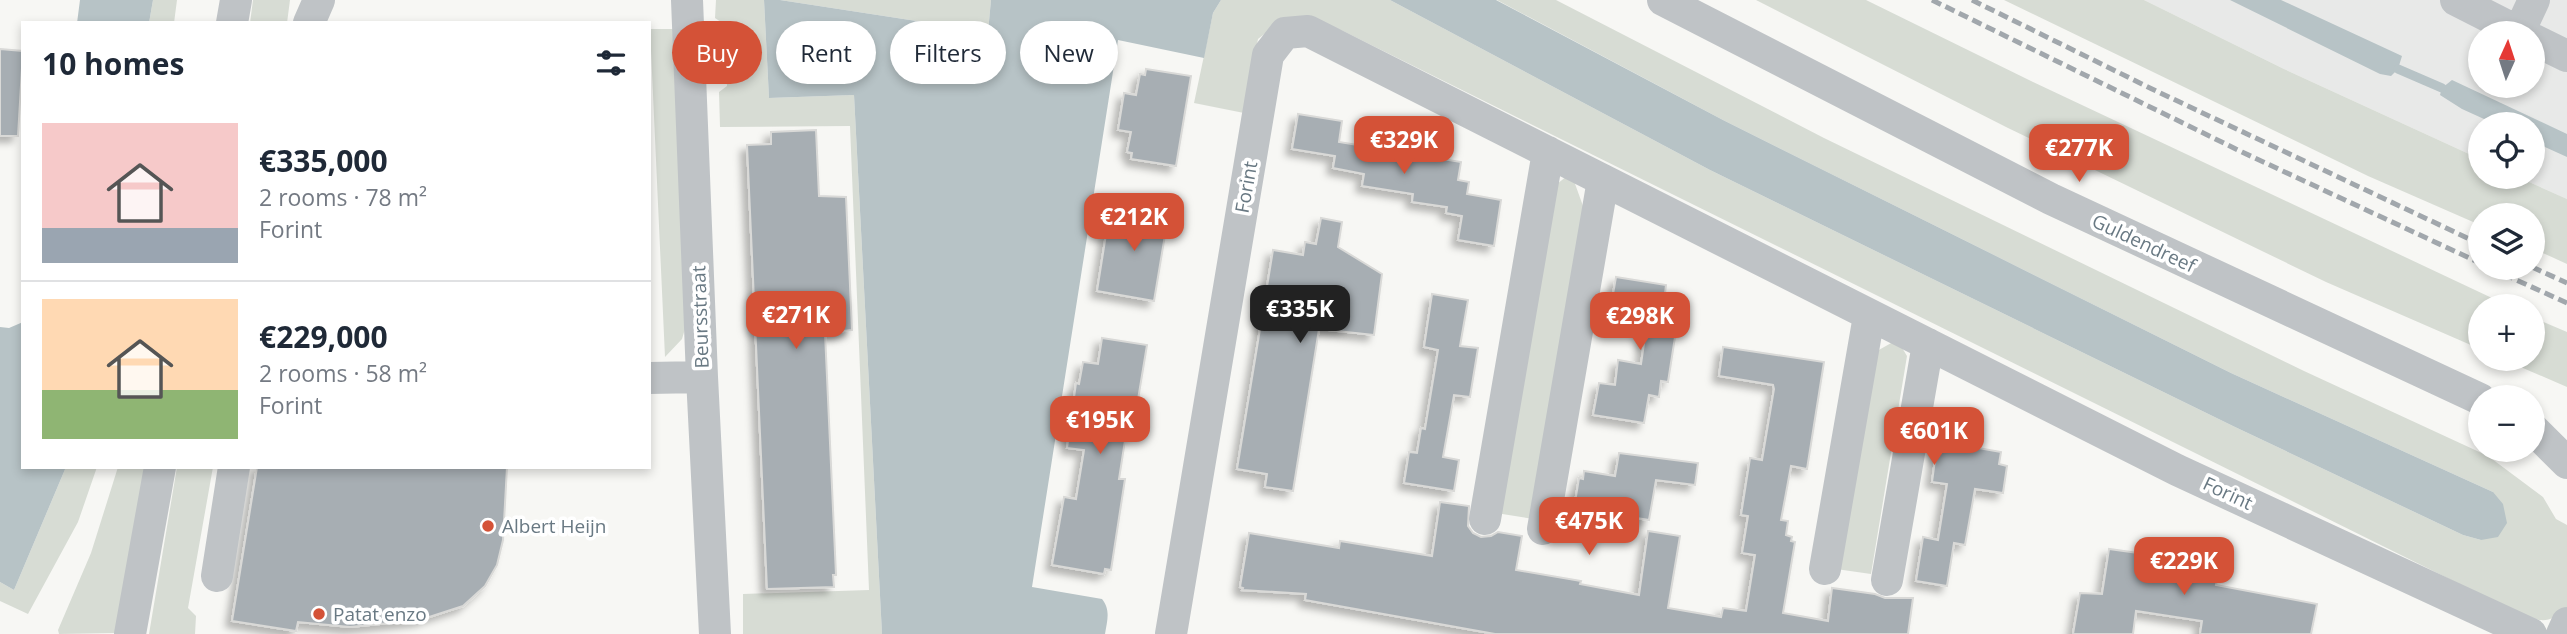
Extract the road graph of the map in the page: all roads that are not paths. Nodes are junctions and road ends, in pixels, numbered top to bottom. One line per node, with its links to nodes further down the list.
1 (236, 0): 7 (street)
2 (319, 0): 8 (street)
3 (687, 0): 17 (street, Beursstraat)
4 (1663, 0): 19 (street, Guldendreef)
5 (2456, 0): 9 (street)
6 (2534, 0): 10 (street)
7 (233, 21)
8 (310, 21)
9 (2497, 21)
10 (2528, 21)
11 (2545, 45): 12 (street)
12 (2567, 56)
13 (1548, 152): 14 (street, Forint); 26 (street); 34 (street, Forint)
14 (1603, 180): 15 (street, Forint); 27 (street)
15 (1869, 316): 16 (street, Forint); 28 (street)
16 (1928, 344): 30 (street); 35 (street, Forint)
17 (702, 377): 18 (street); 33 (street, Beursstraat)
18 (651, 378)
19 (2468, 393)
20 (2545, 428): 21 (street)
21 (2567, 434)
22 (2545, 439): 23 (street)
23 (2567, 463)
24 (160, 469): 32 (street)
25 (234, 469): 29 (street)
26 (1485, 519)
27 (1543, 529)
28 (1825, 569)
29 (217, 576)
30 (1887, 580)
31 (2567, 623): 36 (street)
32 (130, 634)
33 (715, 634)
34 (1171, 634)
35 (2531, 634)
36 (2562, 634)

